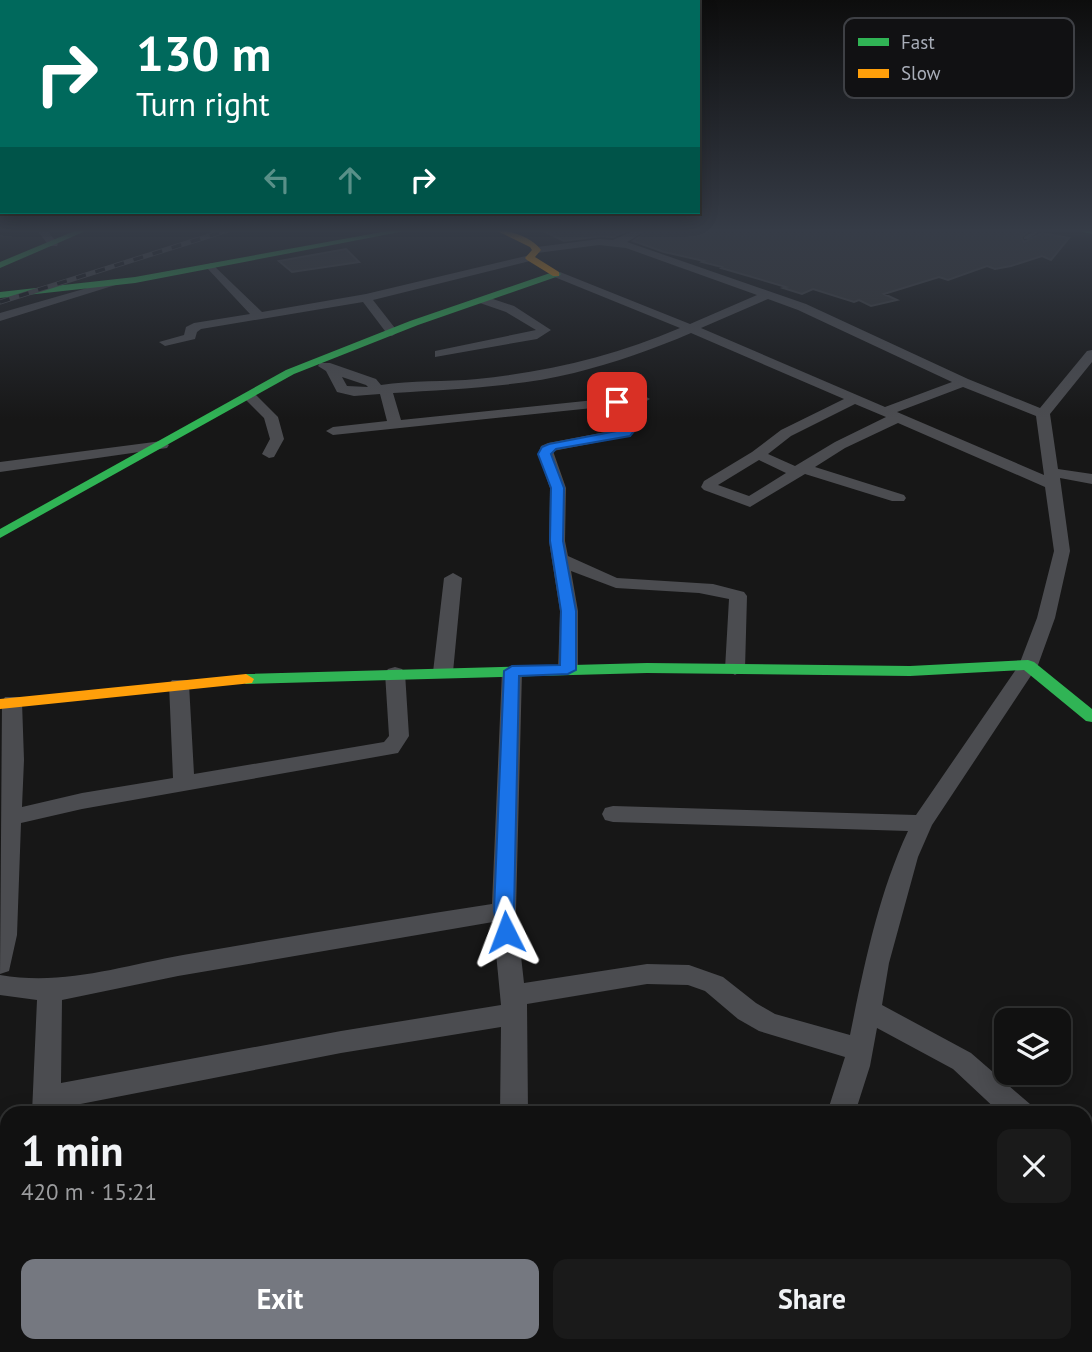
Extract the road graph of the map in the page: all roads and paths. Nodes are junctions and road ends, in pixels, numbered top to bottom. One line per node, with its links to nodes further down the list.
1 (17, 293): 8 (street)
2 (81, 293): 13 (street)
3 (237, 293): 12 (street)
4 (388, 293): 10 (street)
5 (503, 293): 11 (street)
6 (603, 293): 14 (street)
7 (761, 293): 9 (street)
8 (0, 295)
9 (767, 295): 14 (street); 20 (street)
10 (366, 299): 12 (street); 15 (street)
11 (484, 300): 15 (street); 17 (street)
12 (259, 316): 16 (street)
13 (0, 317)
14 (690, 328): 21 (street); 24 (street)
15 (392, 332): 19 (street)
16 (165, 342)
17 (440, 354)
18 (1092, 354): 26 (street)
19 (318, 362): 21 (street); 22 (street)
20 (963, 382): 26 (street); 27 (street)
21 (381, 389): 28 (street)
22 (249, 396): 30 (street); 31 (street)
23 (643, 399): 25 (street)
24 (855, 399): 27 (street); 32 (street)
25 (617, 402): 28 (street); 39 (street)
26 (1043, 414): 35 (street)
27 (891, 415): 34 (street); 35 (street)
28 (395, 423): 29 (street)
29 (333, 431)
30 (162, 445): 33 (street); 38 (street)
31 (268, 454)
32 (757, 455): 34 (street); 34 (street)
33 (0, 467)
34 (798, 470): 37 (street)
35 (1051, 478): 36 (street); 41 (street)
36 (1092, 479)
37 (898, 498)
38 (0, 534)
39 (559, 558): 42 (street); 43 (street)
40 (453, 578): 45 (street)
41 (1028, 665): 42 (street); 49 (street); 53 (street)
42 (734, 669): 43 (street)
43 (568, 670): 44 (street)
44 (512, 671): 45 (street); 54 (street)
45 (443, 672): 46 (street)
46 (395, 673): 47 (street); 50 (street)
47 (179, 684): 48 (street); 50 (street)
48 (6, 703): 52 (street)
49 (1092, 717)
50 (184, 783): 52 (street)
51 (613, 814): 53 (street)
52 (4, 819): 55 (street)
53 (922, 823): 59 (street)
54 (504, 911): 57 (street); 58 (street)
55 (0, 964)
56 (0, 985): 57 (street)
57 (50, 990): 61 (street)
58 (514, 1005): 60 (street); 61 (street); 62 (street)
59 (869, 1011): 60 (street); 64 (street)
60 (860, 1050): 63 (street)
61 (46, 1105)
62 (514, 1106)
63 (843, 1106)
64 (1012, 1106)

